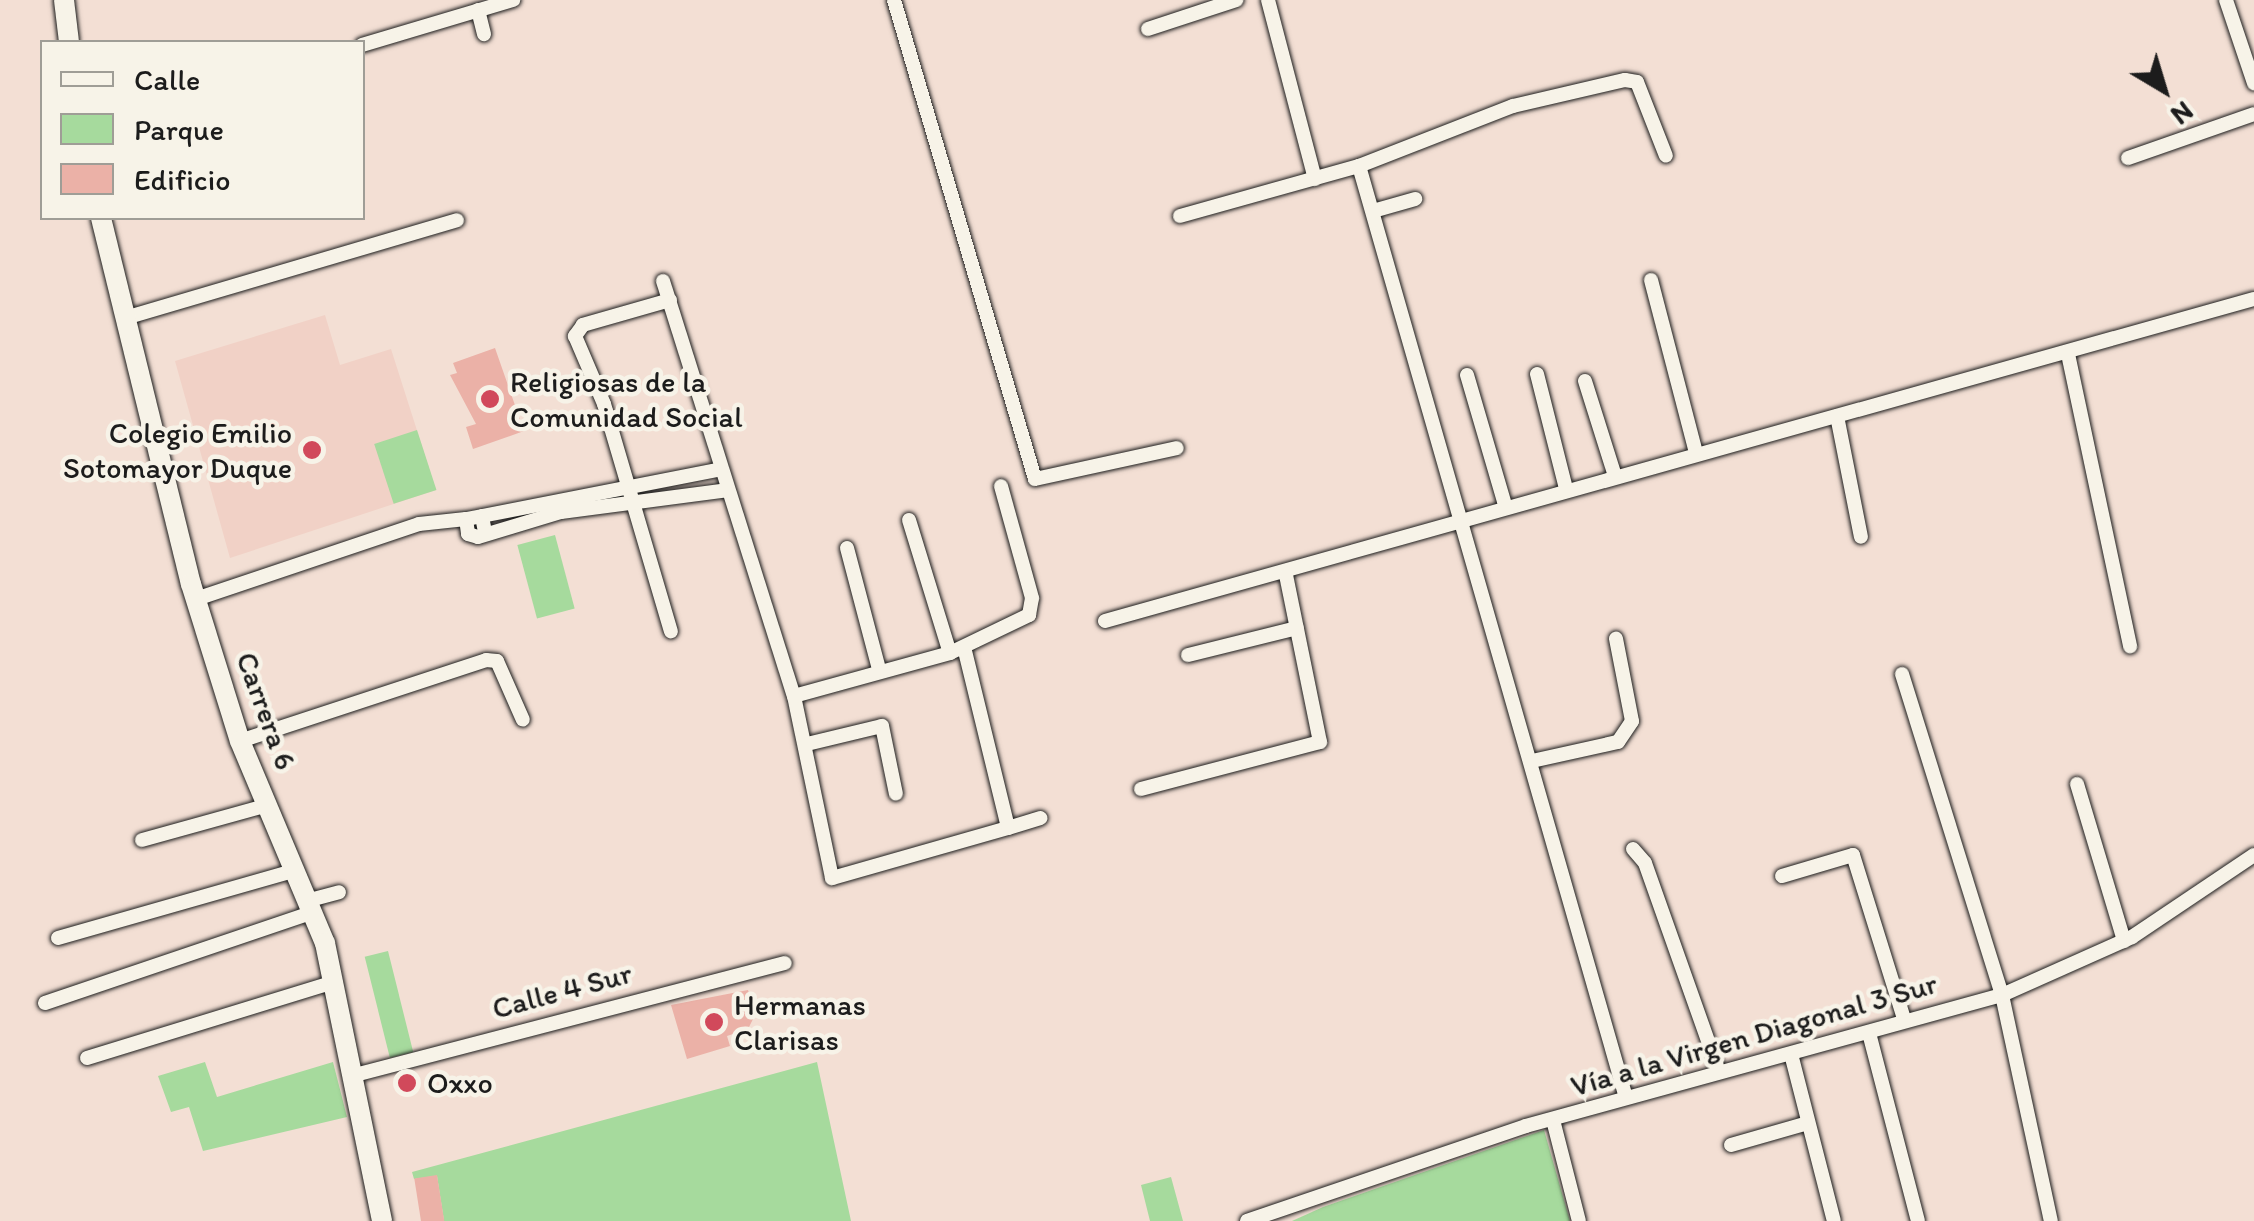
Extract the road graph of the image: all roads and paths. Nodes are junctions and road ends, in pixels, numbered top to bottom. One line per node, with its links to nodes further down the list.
1 (64, 0): 10 (main road)
2 (513, 0): 7 (street)
3 (894, 0): 33 (street)
4 (1236, 0): 8 (street)
5 (1268, 0): 17 (street)
6 (2226, 0): 12 (street)
7 (478, 10): 9 (street); 11 (street)
8 (1148, 29)
9 (484, 34)
10 (70, 40)
11 (365, 43)
12 (2254, 83)
13 (2254, 114): 15 (street)
14 (1666, 156): 16 (street)
15 (2128, 158)
16 (1359, 166): 17 (street); 19 (street)
17 (1314, 179): 20 (street)
18 (1414, 200): 19 (street)
19 (1373, 211): 48 (street)
20 (1180, 216)
21 (101, 220): 27 (main road, Carrera 6)
22 (457, 220): 27 (street)
23 (663, 280): 26 (street)
24 (1650, 280): 34 (street)
25 (2254, 299): 28 (street)
26 (670, 300): 35 (street); 38 (street)
27 (125, 318): 56 (main road, Carrera 6)
28 (2068, 354): 32 (street); 61 (street)
29 (1537, 374): 40 (street)
30 (1466, 376): 45 (street)
31 (1585, 381): 37 (street)
32 (1837, 416): 34 (street); 53 (street)
33 (1177, 448)
34 (1696, 453): 37 (street)
35 (721, 468): 36 (street); 41 (street)
36 (699, 472): 38 (street); 42 (street)
37 (1615, 476): 40 (street)
38 (627, 485): 43 (street); 44 (street)
39 (1001, 486): 62 (street)
40 (1566, 489): 45 (street)
41 (726, 490): 42 (street); 66 (street)
42 (704, 492): 44 (street)
43 (592, 499): 44 (street); 46 (street); 51 (street)
44 (632, 503): 59 (street)
45 (1504, 505): 48 (street)
46 (519, 506): 47 (street); 51 (street)
47 (482, 516): 49 (street); 52 (street)
48 (1465, 516): 55 (street); 70 (street)
49 (466, 519): 52 (street); 56 (street)
50 (910, 520): 62 (street)
51 (522, 522): 52 (street)
52 (486, 532)
53 (1861, 537)
54 (846, 548): 64 (street)
55 (1286, 575): 57 (street); 58 (street)
56 (196, 599): 68 (main road, Carrera 6)
57 (1105, 621)
58 (1296, 628): 63 (street); 72 (street)
59 (671, 631)
60 (1616, 638): 70 (street)
61 (2130, 646)
62 (957, 650): 64 (street); 76 (street)
63 (1188, 655)
64 (879, 668): 66 (street)
65 (1902, 674): 88 (street)
66 (794, 696): 69 (street)
67 (523, 720): 68 (street)
68 (240, 741): 74 (main road, Carrera 6)
69 (807, 744): 73 (street); 76 (street)
70 (1532, 762): 96 (street)
71 (2077, 784): 85 (street)
72 (1141, 789)
73 (896, 794)
74 (268, 806): 77 (street); 80 (main road, Carrera 6)
75 (1040, 818): 76 (street)
76 (1008, 828)
77 (142, 840)
78 (1633, 849): 94 (street)
79 (2254, 855): 85 (street, Vía a la Virgen Diagonal 3 Sur)
80 (296, 870): 83 (main road, Carrera 6); 84 (street)
81 (1782, 876): 90 (street)
82 (339, 892): 83 (street)
83 (312, 906): 87 (main road, Carrera 6); 89 (street)
84 (58, 938)
85 (2124, 941): 88 (street, Vía a la Virgen Diagonal 3 Sur)
86 (785, 963): 95 (street, Calle 4 Sur)
87 (334, 982): 93 (street); 95 (main road, Carrera 6)
88 (2002, 995): 90 (street, Vía a la Virgen Diagonal 3 Sur); 105 (street)
89 (45, 1004)
90 (1904, 1019): 91 (street, Vía a la Virgen Diagonal 3 Sur)
91 (1868, 1033): 92 (street, Vía a la Virgen Diagonal 3 Sur); 104 (street)
92 (1791, 1054): 94 (street, Vía a la Virgen Diagonal 3 Sur); 98 (street)
93 (87, 1058)
94 (1719, 1072): 96 (street, Vía a la Virgen Diagonal 3 Sur)
95 (354, 1075): 100 (main road, Carrera 6)
96 (1626, 1098): 97 (street, Vía a la Virgen Diagonal 3 Sur)
97 (1553, 1120): 101 (street, Vía a la Virgen Diagonal 3 Sur); 102 (street)
98 (1808, 1123): 99 (street); 103 (street)
99 (1731, 1145)
100 (382, 1221)
101 (1246, 1221)
102 (1579, 1221)
103 (1834, 1221)
104 (1918, 1221)
105 (2051, 1221)

